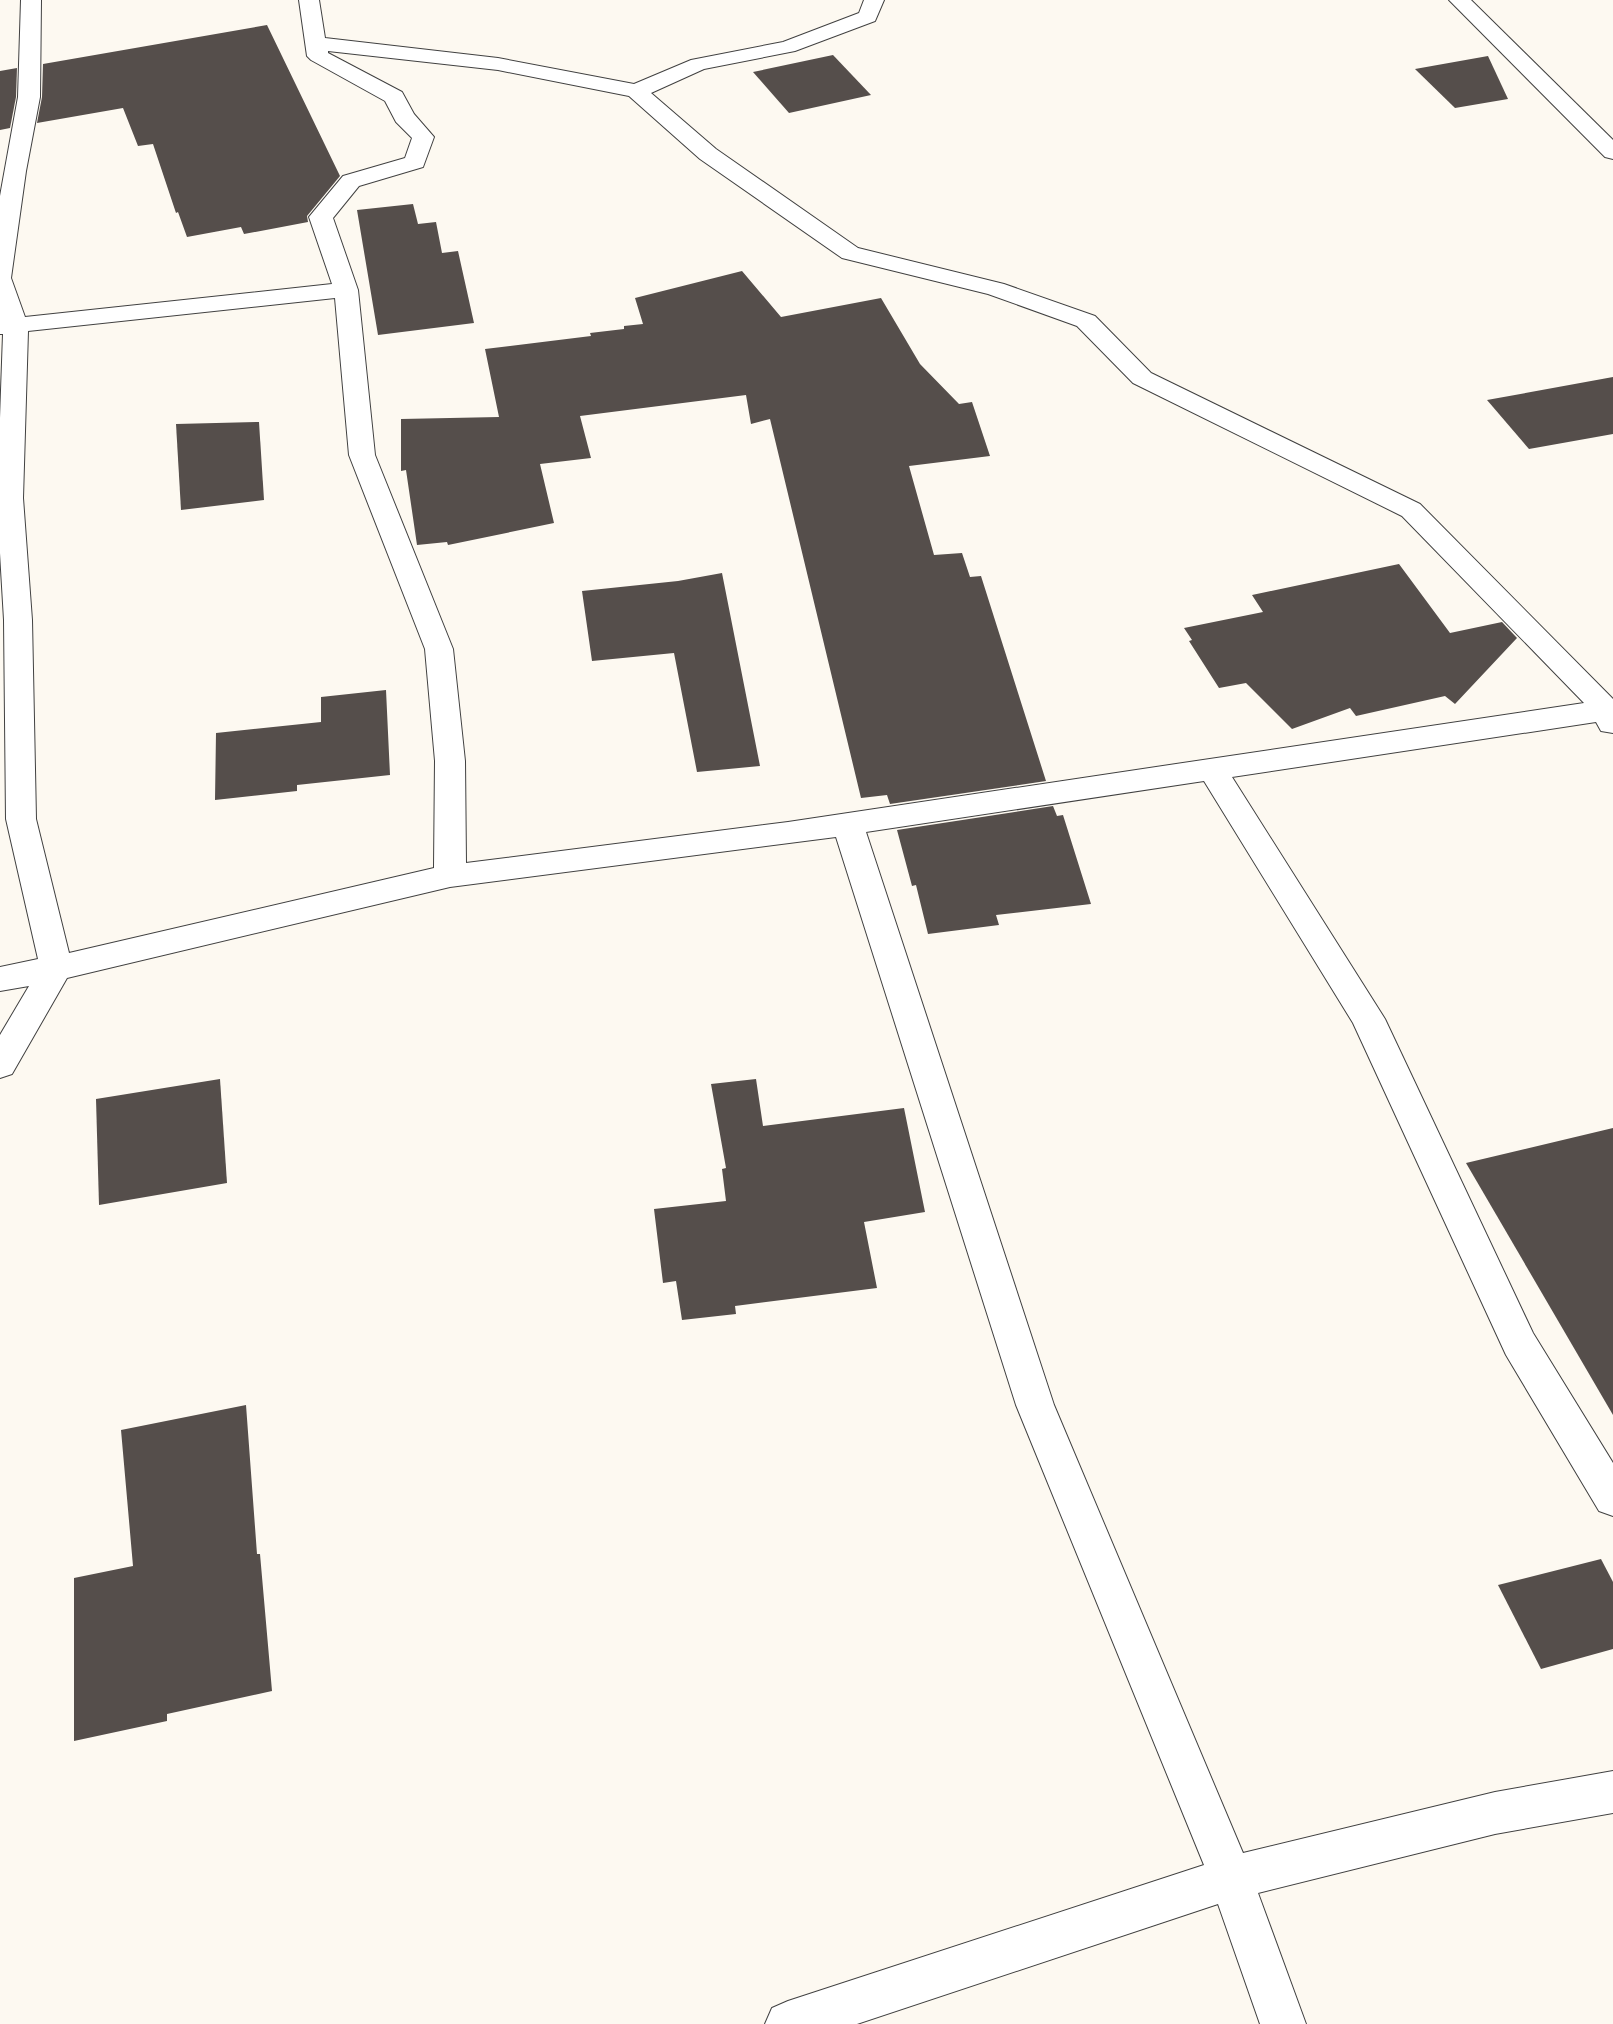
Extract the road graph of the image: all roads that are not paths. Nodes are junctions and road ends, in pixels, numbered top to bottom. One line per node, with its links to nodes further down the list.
1 (31, 0): 8 (street)
2 (309, 0): 5 (street)
3 (874, 0): 6 (street)
4 (1460, 0): 7 (street)
5 (316, 43): 6 (street); 9 (street)
6 (636, 91): 11 (street)
7 (1613, 152)
8 (0, 278): 10 (street)
9 (346, 290): 10 (street); 14 (street)
10 (8, 326): 15 (street)
11 (1611, 717): 12 (street)
12 (1212, 770): 13 (street); 18 (street)
13 (848, 825): 14 (street); 20 (street)
14 (450, 876): 15 (street)
15 (56, 968): 16 (street); 17 (street)
16 (0, 979)
17 (0, 1065)
18 (1613, 1498)
19 (1613, 1792): 20 (street)
20 (1231, 1878): 21 (street); 22 (street)
21 (788, 2024)
22 (1283, 2024)

